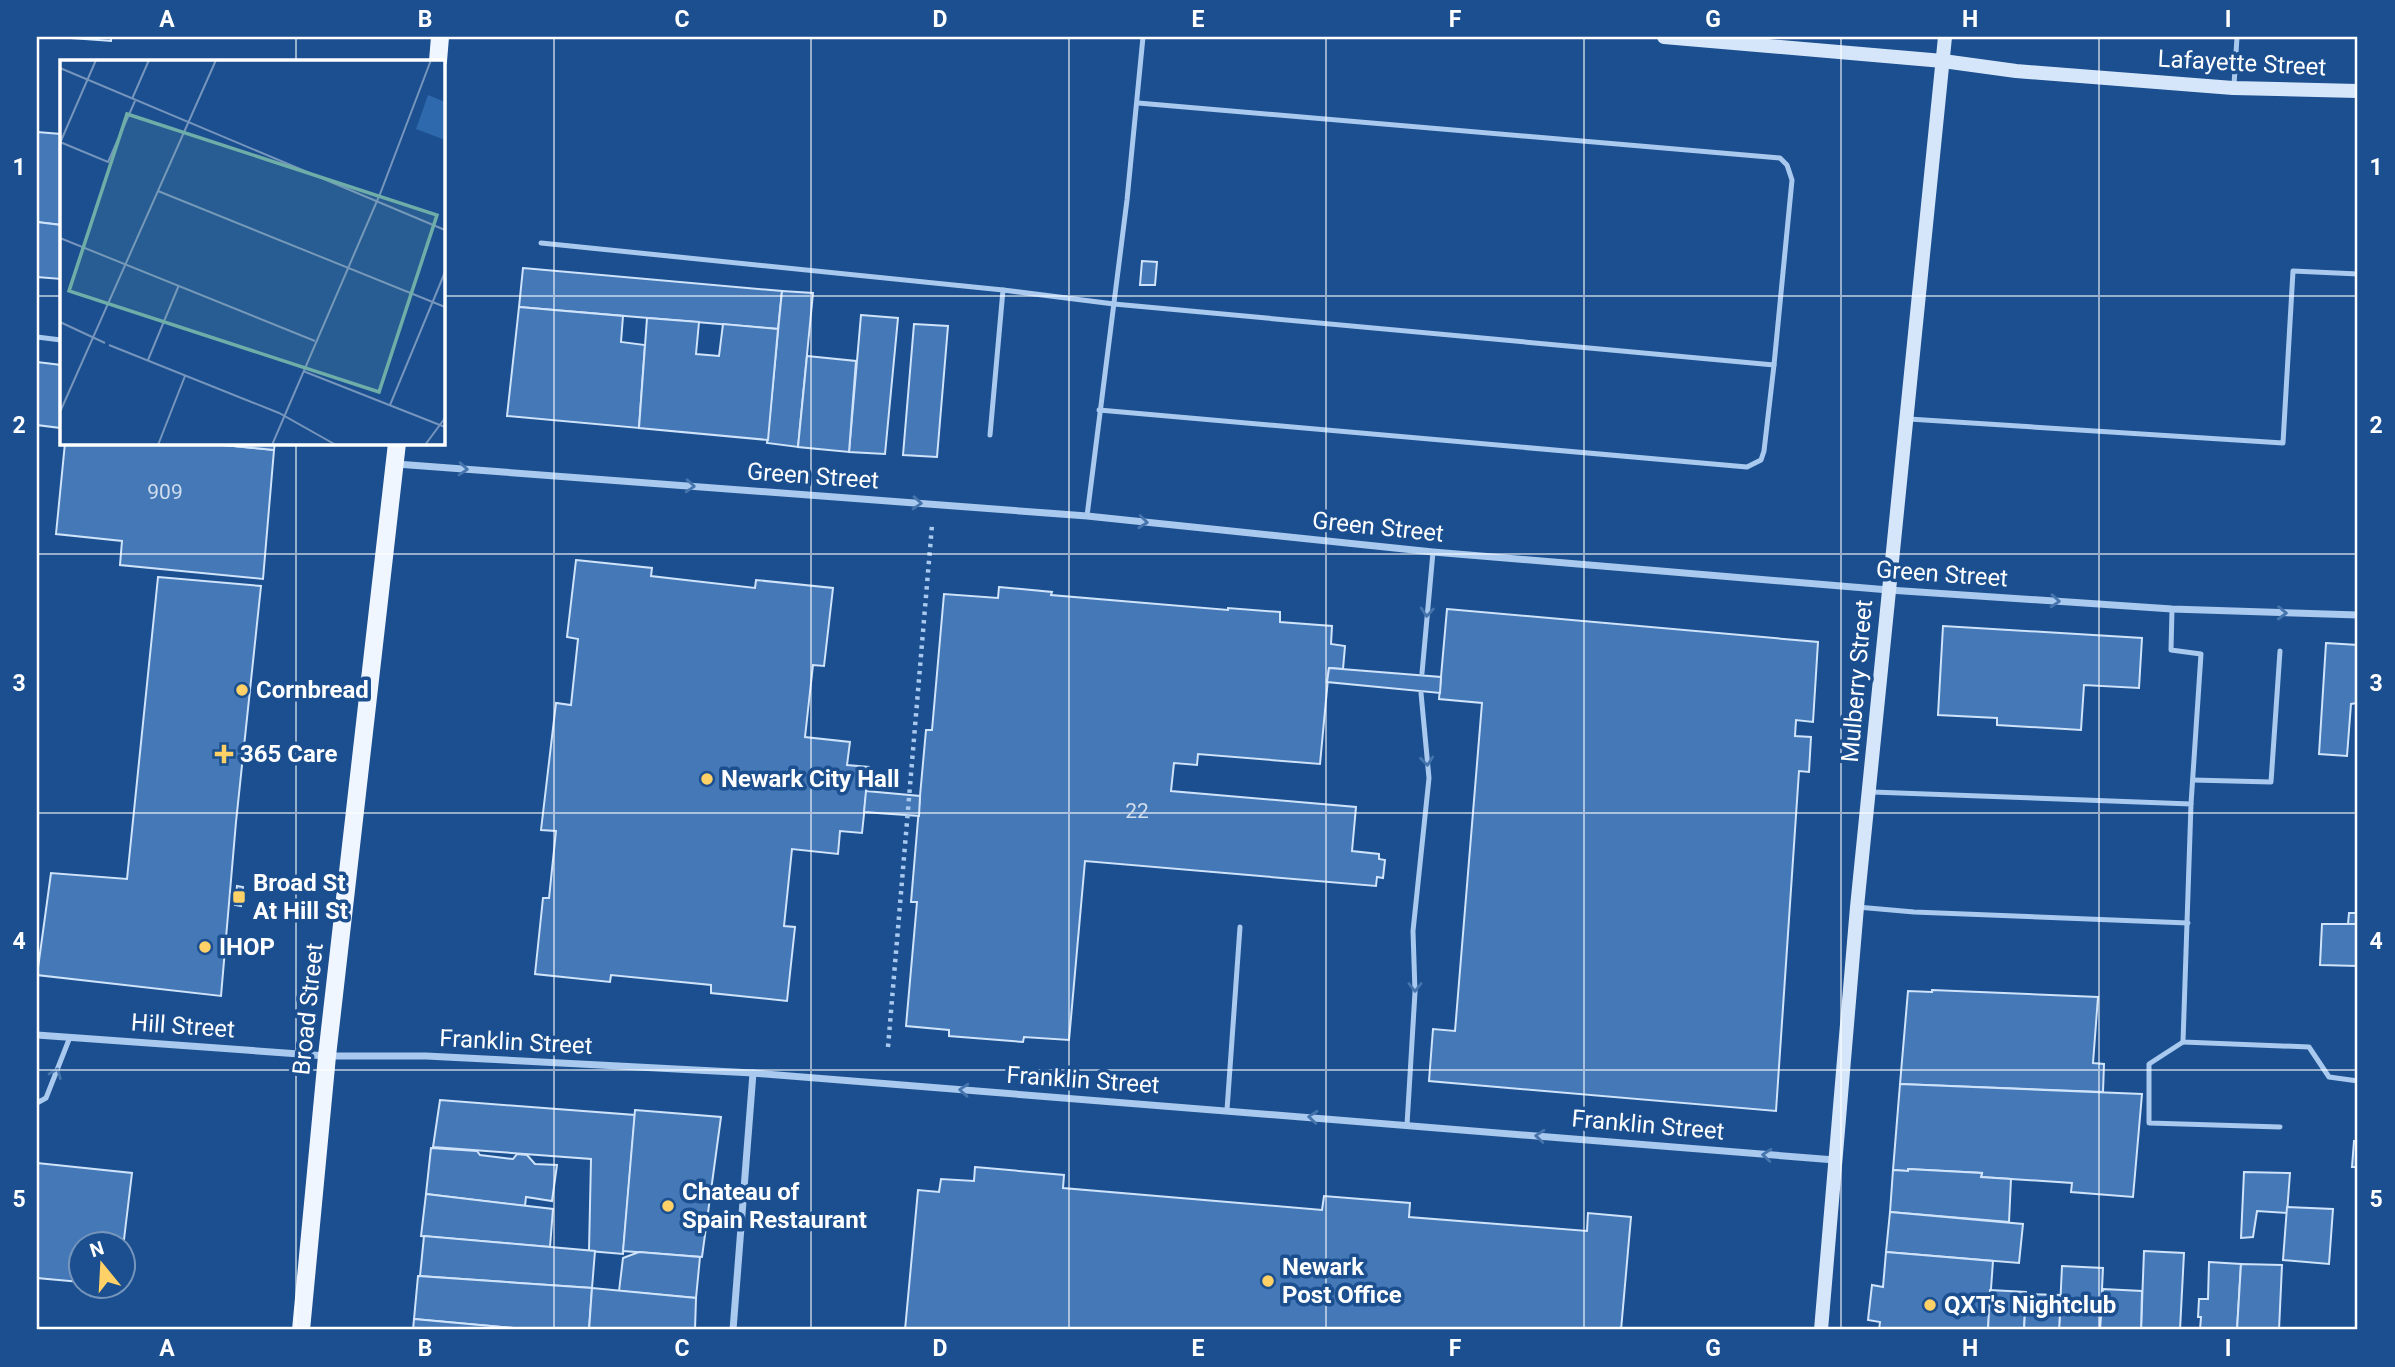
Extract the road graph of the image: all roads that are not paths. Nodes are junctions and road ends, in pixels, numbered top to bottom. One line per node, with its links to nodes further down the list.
1 (440, 37): 6 (main road)
2 (1143, 37): 10 (lane)
3 (1664, 37): 7 (street, Lafayette Street)
4 (1945, 37): 7 (street, Mulberry Street)
5 (2236, 37): 8 (lane)
6 (438, 60)
7 (1943, 61): 8 (street, Lafayette Street); 19 (street, Mulberry Street)
8 (2233, 88): 9 (street, Lafayette Street)
9 (2358, 91)
10 (1138, 103): 14 (lane); 17 (lane)
11 (541, 243): 13 (lane)
12 (2358, 274): 19 (lane)
13 (1003, 290): 14 (lane); 20 (lane)
14 (1114, 304): 17 (lane); 18 (lane)
15 (37, 337): 16 (lane)
16 (60, 340)
17 (1774, 365): 18 (lane)
18 (1099, 410): 23 (lane)
19 (1908, 419): 25 (street, Mulberry Street)
20 (990, 435)
21 (397, 444): 22 (main road, Broad Street)
22 (395, 464): 23 (street, Green Street, one-way to 23); 40 (main road, Broad Street)
23 (1087, 516): 24 (street, Green Street, one-way to 24)
24 (1433, 552): 25 (street, Green Street); 29 (lane, one-way to 29)
25 (1889, 590): 26 (street, Green Street, one-way to 26); 32 (street, Mulberry Street)
26 (2172, 609): 27 (street, Green Street, one-way to 27); 31 (lane)
27 (2358, 615)
28 (2280, 651): 31 (lane)
29 (1422, 673)
30 (1421, 693): 45 (lane, one-way to 45)
31 (2193, 780): 33 (lane)
32 (1870, 792): 33 (lane); 34 (street, Mulberry Street)
33 (2191, 804): 35 (lane)
34 (1857, 906): 35 (lane); 47 (street, Mulberry Street)
35 (2188, 923): 39 (lane)
36 (1240, 927): 44 (lane)
37 (37, 1035): 38 (street, Hill Street)
38 (70, 1037): 40 (street, Hill Street); 43 (lane, one-way to 38)
39 (2183, 1042): 42 (lane); 46 (lane)
40 (327, 1056): 41 (street, Franklin Street); 48 (main road, Broad Street)
41 (753, 1073): 44 (street, Franklin Street, one-way to 41); 49 (street)
42 (2358, 1081)
43 (37, 1103)
44 (1227, 1110): 45 (street, Franklin Street, one-way to 44)
45 (1407, 1125): 47 (street, Franklin Street, one-way to 45)
46 (2280, 1127)
47 (1835, 1160): 50 (street, Mulberry Street)
48 (301, 1330)
49 (733, 1330)
50 (1821, 1330)

